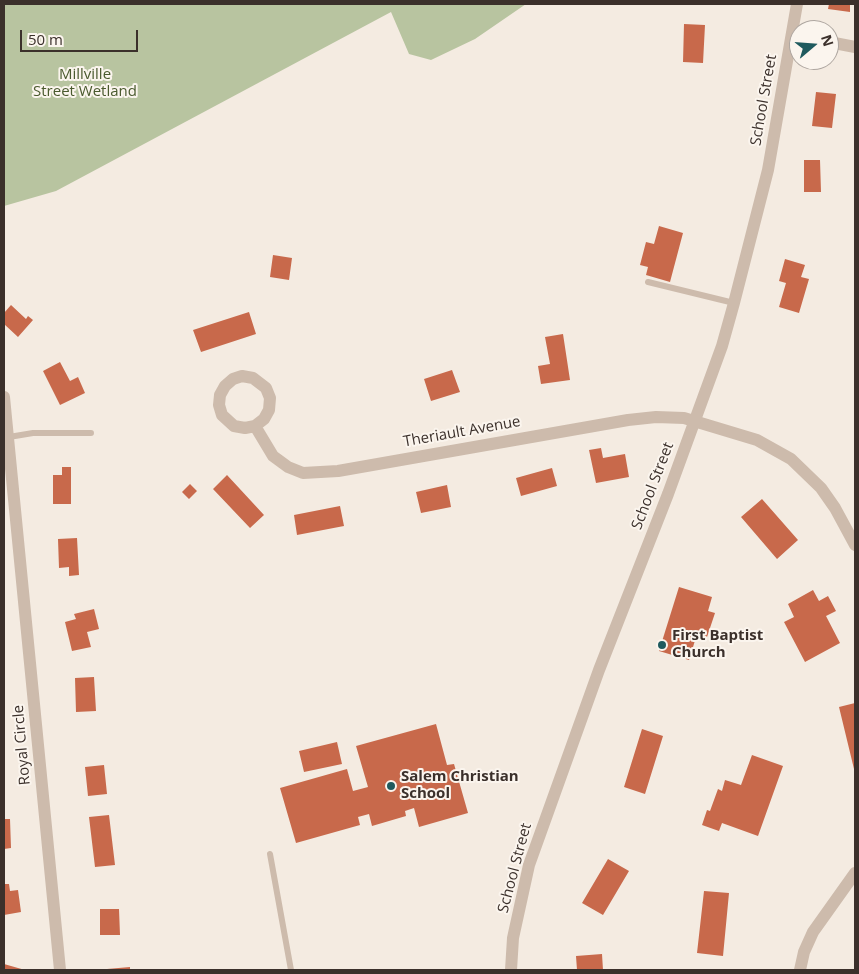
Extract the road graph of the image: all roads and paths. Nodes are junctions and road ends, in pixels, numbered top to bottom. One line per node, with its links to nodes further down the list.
1 (797, 4): 2 (street, School Street)
2 (796, 20)
3 (839, 44): 4 (street)
4 (855, 47)
5 (789, 66): 7 (street, School Street)
6 (648, 282): 7 (lane)
7 (734, 304): 9 (street, School Street)
8 (4, 397): 12 (street, Royal Circle)
9 (694, 421): 10 (street, Theriault Avenue); 13 (street, Theriault Avenue); 18 (street, School Street)
10 (255, 426): 10 (street)
11 (91, 433): 12 (lane)
12 (9, 437): 16 (street, Royal Circle)
13 (855, 545)
14 (270, 854): 17 (lane)
15 (855, 873): 19 (street)
16 (60, 970)
17 (292, 970)
18 (511, 970)
19 (800, 970)

